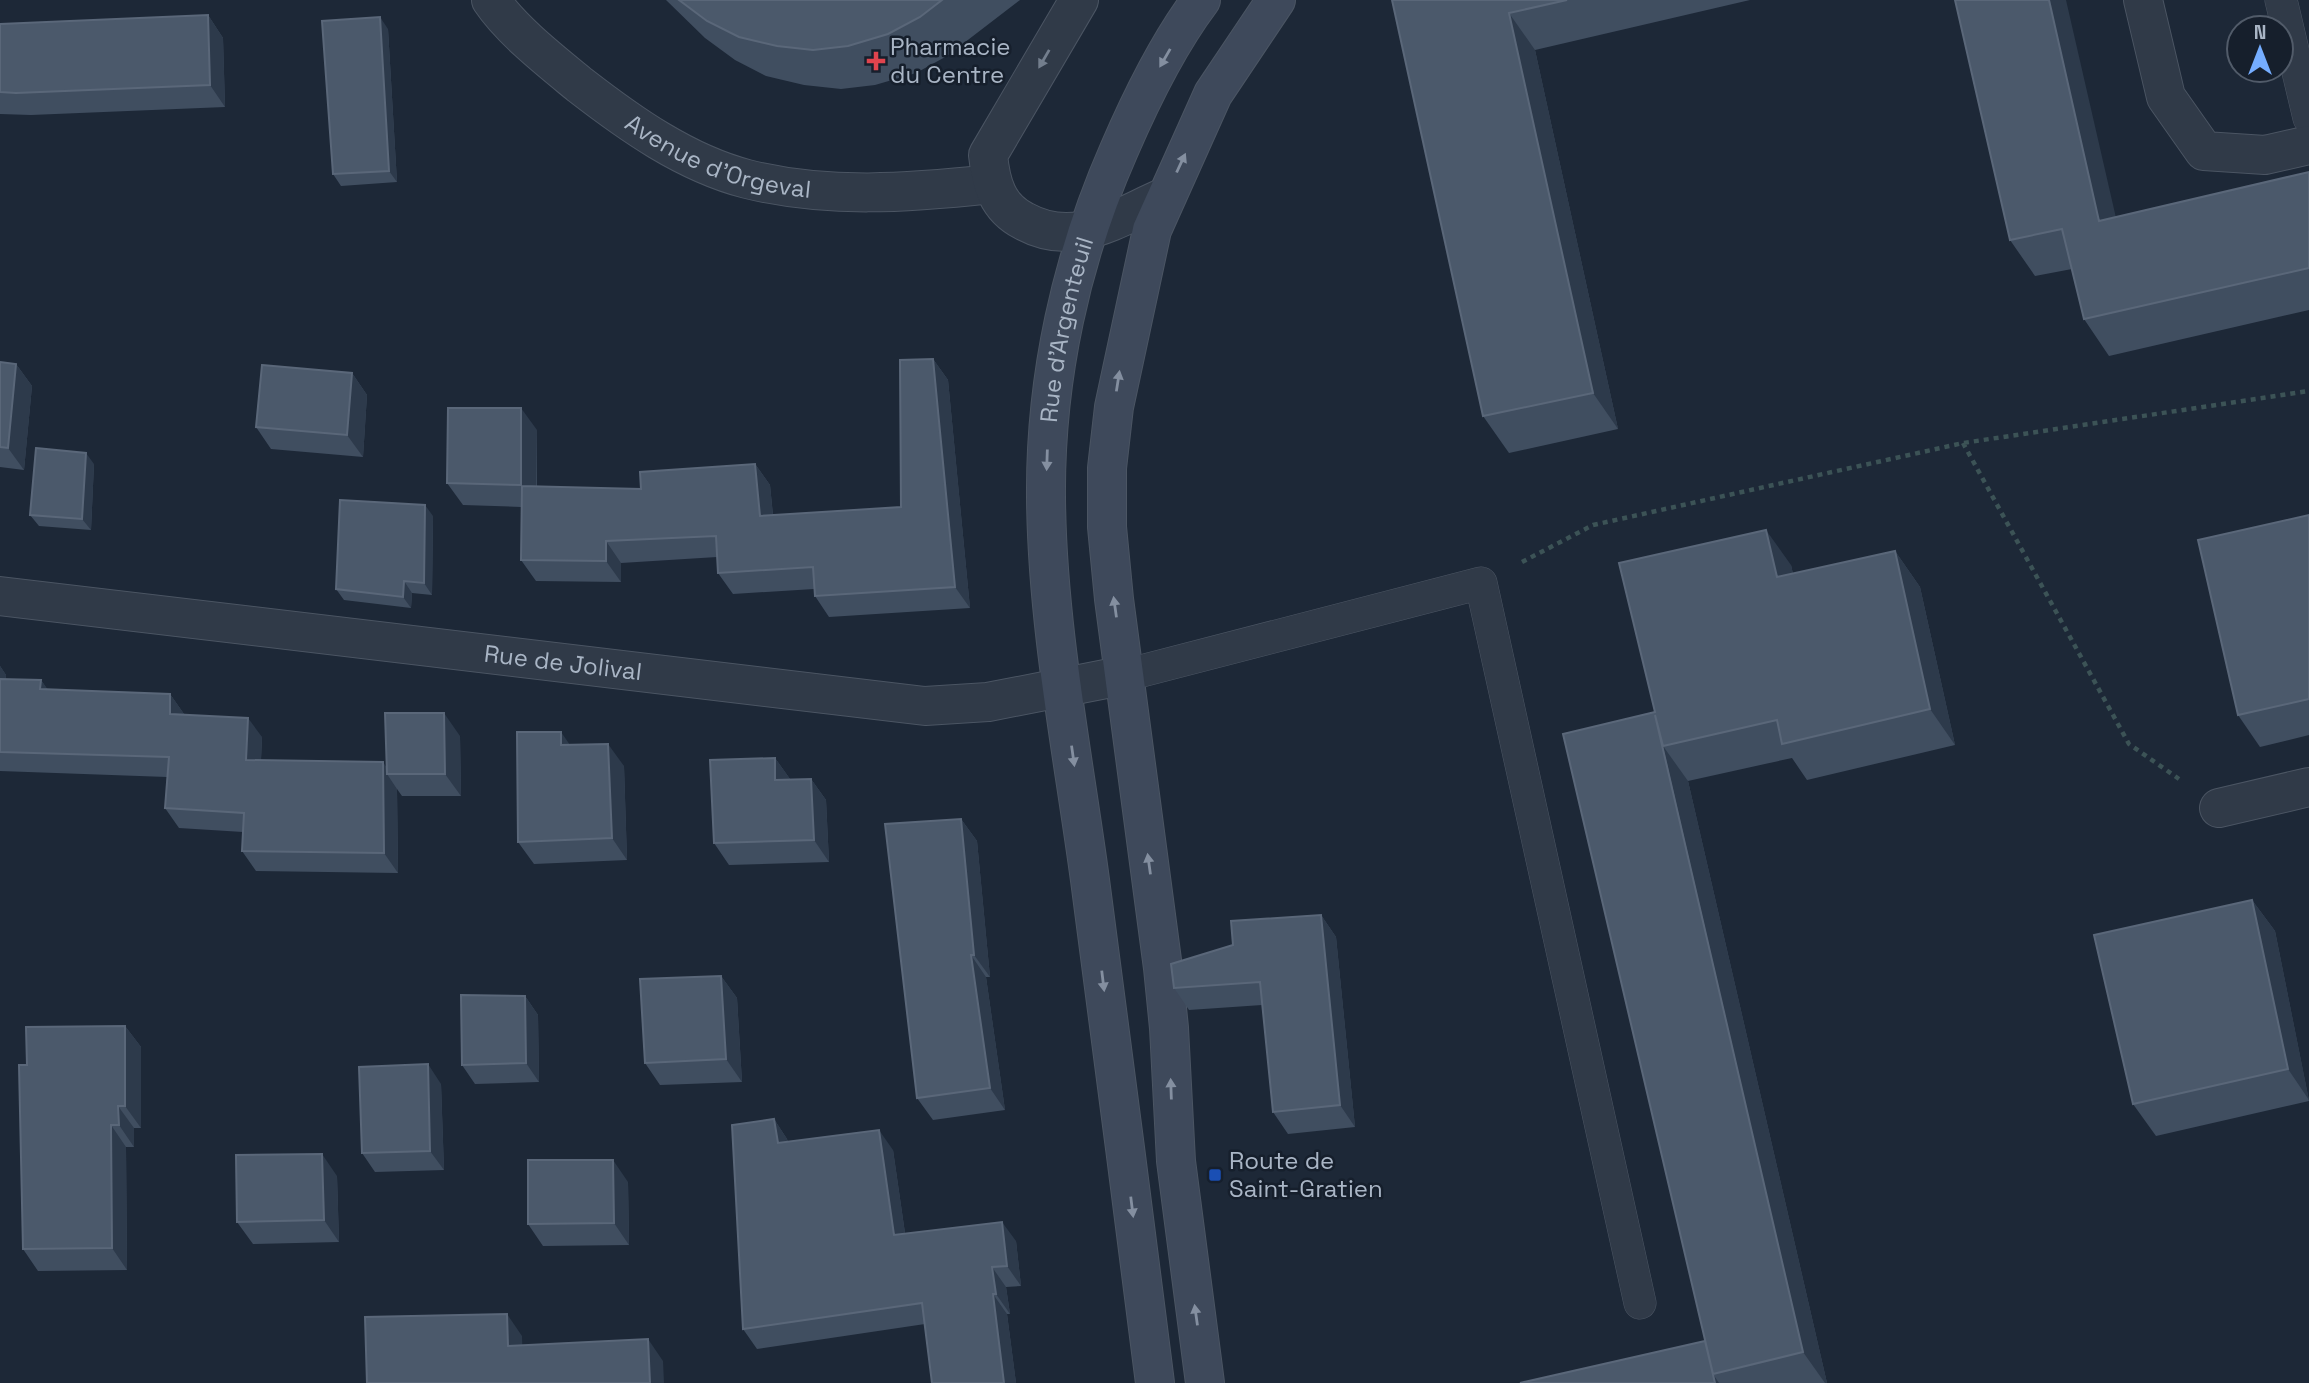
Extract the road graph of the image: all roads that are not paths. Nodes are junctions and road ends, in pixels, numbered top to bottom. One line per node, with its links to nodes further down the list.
1 (491, 0): 9 (street, Avenue d'Orgeval)
2 (1079, 0): 9 (street, one-way to 9)
3 (1201, 0): 11 (main road, Rue d'Argenteuil, one-way to 11)
4 (1276, 0): 10 (main road, one-way to 4)
5 (2143, 0): 8 (street)
6 (2281, 0): 7 (lane)
7 (2309, 118)
8 (2309, 145)
9 (991, 184): 11 (street)
10 (1165, 197): 11 (street); 13 (main road, one-way to 10)
11 (1087, 231): 14 (main road, Rue d'Argenteuil, one-way to 14)
12 (0, 596): 14 (street, Rue de Jolival)
13 (1126, 675): 14 (street, Rue de Jolival); 17 (lane); 19 (main road, one-way to 13)
14 (1063, 688): 18 (main road, one-way to 18)
15 (2309, 788): 16 (street)
16 (2220, 808)
17 (1640, 1303)
18 (1156, 1383)
19 (1205, 1383)

